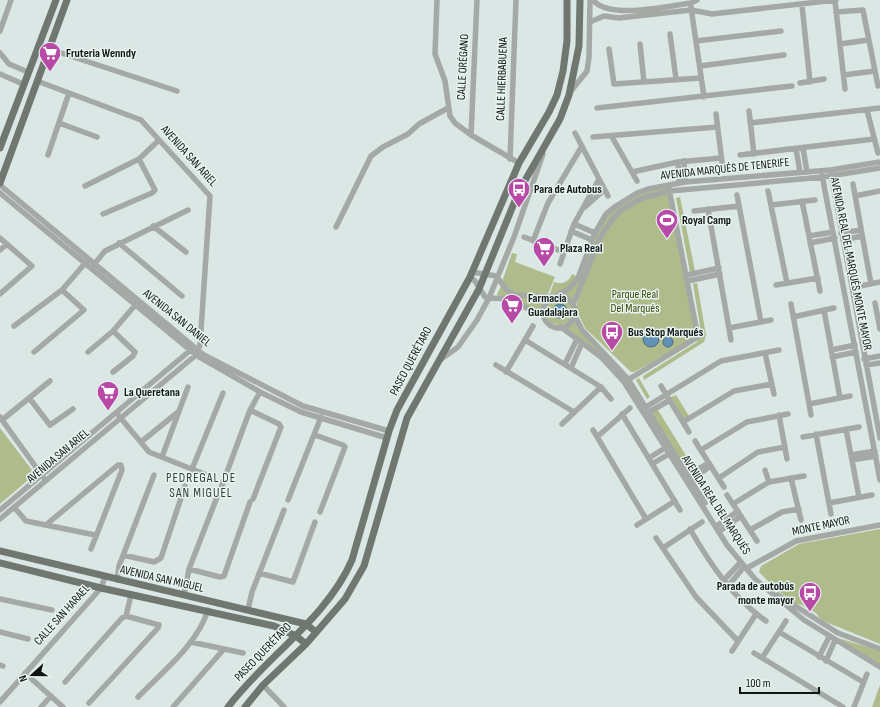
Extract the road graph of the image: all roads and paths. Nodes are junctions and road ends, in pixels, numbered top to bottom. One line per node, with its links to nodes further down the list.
1 (11, 0): 17 (street)
2 (56, 0): 30 (main road)
3 (67, 0): 24 (main road)
4 (437, 0): 48 (street)
5 (477, 0): 59 (street, CALLE ORÉGANO)
6 (516, 0): 76 (street, CALLE HIERBABUENA)
7 (567, 0): 79 (main road, PASEO QUERÉTARO)
8 (580, 0): 45 (main road, PASEO QUERÉTARO)
9 (592, 0): 12 (street); 16 (street)
10 (697, 0): 12 (street)
11 (836, 0): 13 (street); 15 (street)
12 (691, 3): 14 (street)
13 (802, 5): 14 (street); 39 (street)
14 (692, 10): 16 (street); 21 (street)
15 (836, 12): 20 (street); 23 (street)
16 (590, 22): 45 (street)
17 (0, 31)
18 (781, 31): 21 (street)
19 (670, 34): 34 (street)
20 (868, 40): 23 (street); 29 (street)
21 (696, 41): 28 (street)
22 (640, 44): 37 (street)
23 (840, 44): 32 (street)
24 (49, 49): 36 (main road); 44 (street)
25 (609, 49): 37 (street)
26 (0, 53): 30 (street)
27 (784, 55): 28 (street)
28 (700, 66): 33 (street)
29 (875, 71): 32 (street); 42 (street)
30 (28, 72): 40 (main road)
31 (0, 74): 40 (street)
32 (844, 75): 43 (street)
33 (701, 78): 34 (street); 47 (street)
34 (676, 79): 37 (street)
35 (824, 80): 39 (street)
36 (37, 81): 46 (street, AVENIDA SAN ARIEL); 91 (main road)
37 (644, 82)
38 (800, 82): 39 (street)
39 (810, 82)
40 (23, 84): 58 (main road)
41 (792, 86): 47 (street)
42 (878, 86)
43 (845, 89)
44 (177, 91)
45 (570, 91): 65 (main road, PASEO QUERÉTARO)
46 (69, 93): 55 (street); 64 (street, AVENIDA SAN ARIEL)
47 (704, 97): 49 (street)
48 (448, 108): 59 (street); 114 (street)
49 (597, 108)
50 (880, 108): 51 (street)
51 (867, 110): 54 (street); 63 (street)
52 (748, 111): 54 (street)
53 (716, 114): 56 (street)
54 (750, 123): 71 (street)
55 (59, 124): 61 (street); 72 (street)
56 (718, 127): 60 (street); 74 (street)
57 (576, 133): 66 (street)
58 (3, 134): 67 (main road)
59 (471, 134): 76 (street)
60 (612, 136): 62 (street); 83 (street)
61 (97, 137)
62 (593, 137)
63 (874, 139): 68 (street); 70 (street)
64 (159, 140): 75 (street); 180 (street, AVENIDA SAN ARIEL)
65 (547, 140): 140 (main road, PASEO QUERÉTARO); 141 (street)
66 (582, 146): 88 (street); 125 (street)
67 (0, 148)
68 (803, 148): 69 (street); 85 (street)
69 (796, 149): 71 (street); 84 (street)
70 (878, 153)
71 (754, 154): 73 (street)
72 (48, 155)
73 (740, 156)
74 (721, 158): 77 (street); 81 (street)
75 (139, 159): 94 (street); 111 (street)
76 (510, 159): 79 (street)
77 (681, 162): 83 (street); 90 (street)
78 (880, 162): 86 (street, AVENIDA MARQUÉS DE TENERIFE)
79 (519, 163): 139 (main road, PASEO QUERÉTARO)
80 (880, 168): 86 (street, AVENIDA MARQUÉS DE TENERIFE)
81 (723, 170)
82 (822, 171): 85 (street, AVENIDA MARQUÉS DE TENERIFE); 86 (street, AVENIDA MARQUÉS DE TENERIFE); 87 (street, AVENIDA REAL DEL MARQUÉS MONTE MAYOR)
83 (632, 172): 89 (street)
84 (800, 172): 85 (street, AVENIDA MARQUÉS DE TENERIFE); 90 (street, AVENIDA MARQUÉS DE TENERIFE)
85 (807, 172)
86 (831, 173): 87 (street, AVENIDA MARQUÉS DE TENERIFE); 119 (street, AVENIDA REAL DEL MARQUÉS MONTE MAYOR)
87 (823, 177): 98 (street, AVENIDA MARQUÉS DE TENERIFE); 117 (street, AVENIDA REAL DEL MARQUÉS MONTE MAYOR)
88 (599, 179): 95 (street); 109 (street)
89 (637, 181)
90 (682, 182): 92 (street, AVENIDA MARQUÉS DE TENERIFE)
91 (0, 184): 134 (street, AVENIDA SAN DANIEL)
92 (668, 184): 98 (street); 118 (street, AVENIDA MARQUÉS DE TENERIFE)
93 (853, 184): 102 (street)
94 (85, 186)
95 (604, 190): 101 (street); 109 (street)
96 (768, 191): 105 (street)
97 (880, 191): 102 (street)
98 (670, 192): 142 (street); 161 (street, AVENIDA MARQUÉS DE TENERIFE)
99 (0, 193): 134 (street, AVENIDA SAN DANIEL)
100 (737, 195): 106 (street)
101 (608, 196)
102 (855, 196): 115 (street)
103 (815, 200): 104 (street)
104 (802, 201): 105 (street); 120 (street)
105 (771, 205): 145 (street)
106 (739, 206): 107 (street); 169 (street)
107 (708, 209): 110 (street); 137 (street)
108 (188, 210): 113 (street)
109 (580, 211): 112 (street)
110 (694, 211)
111 (103, 214)
112 (574, 224): 116 (street); 118 (street)
113 (153, 226): 130 (street); 132 (street)
114 (336, 227)
115 (861, 230): 119 (street); 121 (street)
116 (572, 231): 126 (street); 133 (street)
117 (833, 232): 120 (street); 124 (street, AVENIDA REAL DEL MARQUÉS MONTE MAYOR)
118 (594, 233): 126 (street, AVENIDA MARQUÉS DE TENERIFE)
119 (841, 233): 127 (street, AVENIDA REAL DEL MARQUÉS MONTE MAYOR)
120 (809, 236): 128 (street)
121 (862, 236): 127 (street); 146 (street)
122 (524, 237): 125 (street)
123 (0, 238): 129 (street)
124 (834, 238): 128 (street); 156 (street, AVENIDA REAL DEL MARQUÉS MONTE MAYOR)
125 (533, 240): 133 (street)
126 (592, 240): 155 (street, AVENIDA MARQUÉS DE TENERIFE)
127 (843, 240): 154 (street, AVENIDA REAL DEL MARQUÉS MONTE MAYOR)
128 (810, 243): 143 (street)
129 (7, 244): 131 (street); 152 (street)
130 (119, 244): 136 (street); 153 (street)
131 (0, 250)
132 (186, 252)
133 (564, 252): 135 (street)
134 (86, 262): 136 (street, AVENIDA SAN DANIEL); 150 (street)
135 (560, 264)
136 (92, 266): 158 (street, AVENIDA SAN DANIEL)
137 (718, 268): 138 (street); 142 (street)
138 (720, 274): 142 (street); 173 (street)
139 (471, 275): 140 (street); 149 (street); 234 (main road, PASEO QUERÉTARO)
140 (485, 275): 141 (street); 149 (main road, PASEO QUERÉTARO)
141 (498, 278): 155 (street); 157 (street)
142 (687, 278): 198 (street)
143 (818, 278): 145 (street); 151 (street)
144 (880, 282): 146 (street)
145 (787, 283): 147 (street)
146 (871, 284): 148 (street)
147 (776, 285)
148 (860, 286)
149 (479, 289): 157 (street); 190 (main road, PASEO QUERÉTARO)
150 (62, 290): 170 (street); 183 (street)
151 (820, 290)
152 (0, 294)
153 (182, 296)
154 (852, 296): 156 (street); 191 (street, AVENIDA REAL DEL MARQUÉS MONTE MAYOR)
155 (554, 297): 161 (street); 165 (street)
156 (846, 297): 179 (street, AVENIDA REAL DEL MARQUÉS MONTE MAYOR)
157 (489, 298): 165 (street); 190 (street)
158 (137, 303): 175 (street); 180 (street, AVENIDA SAN DANIEL)
159 (791, 304): 166 (street)
160 (875, 304): 167 (street)
161 (573, 306): 164 (street)
162 (834, 308): 163 (street)
163 (824, 310): 166 (street); 182 (street)
164 (574, 314): 172 (street); 198 (street, AVENIDA REAL DEL MARQUÉS)
165 (543, 315): 172 (street)
166 (793, 317): 213 (street)
167 (879, 317): 174 (street)
168 (771, 320): 169 (street)
169 (761, 322): 173 (street)
170 (14, 326)
171 (533, 326): 176 (street)
172 (561, 327): 178 (street, AVENIDA REAL DEL MARQUÉS)
173 (729, 328): 177 (street)
174 (880, 329)
175 (113, 331): 184 (street); 196 (street)
176 (525, 340): 193 (street); 197 (street)
177 (731, 340)
178 (579, 341): 193 (street); 195 (street); 198 (street, AVENIDA REAL DEL MARQUÉS)
179 (855, 345): 182 (street); 185 (street, AVENIDA REAL DEL MARQUÉS MONTE MAYOR)
180 (195, 348): 186 (street, AVENIDA SAN DANIEL); 186 (street, AVENIDA SAN ARIEL); 220 (street, AVENIDA SAN ARIEL)
181 (779, 350): 187 (street)
182 (831, 350): 189 (street)
183 (34, 352)
184 (88, 352)
185 (856, 352): 189 (street); 245 (street, AVENIDA REAL DEL MARQUÉS MONTE MAYOR)
186 (198, 353): 204 (street, AVENIDA SAN DANIEL); 212 (street, AVENIDA SAN DANIEL); 226 (street, AVENIDA SAN ARIEL)
187 (765, 353): 200 (street); 208 (street)
188 (880, 356): 191 (street)
189 (832, 357): 209 (street)
190 (437, 362): 321 (main road, PASEO QUERÉTARO)
191 (865, 362): 192 (street); 239 (street, AVENIDA REAL DEL MARQUÉS MONTE MAYOR)
192 (880, 363)
193 (565, 364): 195 (street)
194 (496, 365): 197 (street)
195 (570, 368): 203 (street)
196 (113, 372)
197 (506, 372): 219 (street)
198 (626, 380): 216 (street, AVENIDA REAL DEL MARQUÉS); 243 (street, AVENIDA REAL DEL MARQUÉS)
199 (50, 381): 210 (street)
200 (772, 384): 206 (street); 228 (street)
201 (661, 386): 208 (street)
202 (188, 387): 218 (street)
203 (601, 387): 211 (street); 219 (street)
204 (260, 392): 212 (street, AVENIDA SAN DANIEL); 217 (street)
205 (222, 393): 253 (street)
206 (774, 394)
207 (850, 396): 209 (street)
208 (668, 398): 216 (street); 228 (street)
209 (840, 398): 213 (street)
210 (30, 399): 215 (street); 227 (street)
211 (611, 399)
212 (285, 401): 225 (street, AVENIDA SAN DANIEL); 234 (street, AVENIDA SAN DANIEL)
213 (809, 404): 224 (street)
214 (630, 408): 221 (street)
215 (73, 409)
216 (648, 409): 259 (street, AVENIDA REAL DEL MARQUÉS)
217 (250, 410): 302 (street); 302 (street)
218 (179, 412): 241 (street); 247 (street)
219 (574, 412): 229 (street)
220 (116, 413): 226 (street); 256 (street, AVENIDA SAN ARIEL)
221 (622, 414): 237 (street); 248 (street)
222 (788, 414): 223 (street)
223 (779, 415): 242 (street); 244 (street)
224 (811, 415)
225 (321, 417): 234 (street, AVENIDA SAN DANIEL); 236 (street)
226 (121, 418): 241 (street); 263 (street, AVENIDA SAN ARIEL)
227 (1, 419): 256 (street)
228 (683, 422): 233 (street)
229 (562, 424)
230 (859, 427): 231 (street)
231 (846, 429): 235 (street); 249 (street)
232 (593, 430): 237 (street)
233 (689, 432)
234 (388, 434): 319 (main road, PASEO QUERÉTARO)
235 (816, 434): 238 (street); 272 (street)
236 (315, 435): 270 (street); 279 (street)
237 (597, 437): 283 (street)
238 (803, 437)
239 (880, 438)
240 (695, 441): 244 (street)
241 (141, 442): 247 (street)
242 (785, 447): 250 (street); 260 (street)
243 (665, 448): 246 (street, AVENIDA REAL DEL MARQUÉS); 248 (street)
244 (701, 450): 252 (street)
245 (875, 453): 249 (street); 262 (street, AVENIDA REAL DEL MARQUÉS MONTE MAYOR)
246 (669, 454): 251 (street); 301 (street, AVENIDA REAL DEL MARQUÉS)
247 (162, 457): 253 (street)
248 (648, 458): 251 (street)
249 (852, 458): 269 (street)
250 (787, 459)
251 (652, 464): 271 (street)
252 (710, 465): 259 (street); 260 (street)
253 (192, 469): 255 (street)
254 (765, 470): 264 (street)
255 (204, 474)
256 (41, 475): 263 (street); 276 (street, AVENIDA SAN ARIEL)
257 (154, 475): 299 (street)
258 (804, 476): 261 (street)
259 (689, 477): 290 (street, AVENIDA REAL DEL MARQUÉS)
260 (719, 478): 266 (street)
261 (791, 478): 264 (street); 275 (street)
262 (880, 480)
263 (46, 481): 274 (street, AVENIDA SAN ARIEL)
264 (770, 482): 273 (street)
265 (185, 486): 299 (street)
266 (724, 487)
267 (728, 495): 273 (street)
268 (872, 495): 269 (street)
269 (859, 497): 272 (street)
270 (288, 500)
271 (675, 501): 278 (street); 283 (street)
272 (829, 503): 281 (street)
273 (733, 504): 280 (street)
274 (14, 507): 282 (street, AVENIDA SAN ARIEL); 287 (street)
275 (798, 509): 284 (street); 292 (street)
276 (0, 510)
277 (284, 510): 303 (street)
278 (680, 510)
279 (320, 512)
280 (740, 514): 290 (street); 292 (street)
281 (831, 514)
282 (0, 519)
283 (646, 519): 288 (street)
284 (801, 520)
285 (315, 522): 303 (street)
286 (702, 522): 291 (street)
287 (47, 524): 293 (street); 293 (street)
288 (637, 525)
289 (880, 526): 301 (street, MONTE MAYOR)
290 (720, 527): 301 (street, AVENIDA REAL DEL MARQUÉS)
291 (690, 529): 296 (street); 306 (street)
292 (750, 530): 295 (street)
293 (95, 535): 297 (street)
294 (656, 538): 296 (street)
295 (757, 541)
296 (662, 548): 326 (street)
297 (91, 549)
298 (0, 551): 304 (main road, AVENIDA SAN MIGUEL)
299 (123, 555): 305 (street)
300 (0, 563): 308 (main road, AVENIDA SAN MIGUEL)
301 (744, 566): 306 (street); 307 (street); 324 (street, AVENIDA REAL DEL MARQUÉS); 331 (street, AVENIDA REAL DEL MARQUÉS)
302 (189, 569): 310 (street)
303 (259, 573): 312 (street)
304 (105, 577): 305 (main road, AVENIDA SAN MIGUEL); 308 (street, CALLE SAN HARAEL)
305 (117, 580): 310 (main road, AVENIDA SAN MIGUEL)
306 (724, 580): 307 (street)
307 (728, 586): 315 (street)
308 (102, 588): 309 (main road, AVENIDA SAN MIGUEL); 339 (street, CALLE SAN HARAEL)
309 (131, 595): 314 (main road, AVENIDA SAN MIGUEL); 316 (street)
310 (184, 595): 312 (main road, AVENIDA SAN MIGUEL)
311 (0, 599): 313 (street)
312 (248, 609): 319 (main road, AVENIDA SAN MIGUEL)
313 (52, 610)
314 (208, 610): 323 (main road, AVENIDA SAN MIGUEL); 328 (street)
315 (756, 614): 317 (street); 326 (street)
316 (126, 616): 341 (street); 347 (street)
317 (766, 621)
318 (786, 622): 322 (street)
319 (306, 624): 321 (main road, AVENIDA SAN MIGUEL); 323 (main road, PASEO QUERÉTARO)
320 (0, 632): 325 (street)
321 (316, 632): 329 (main road, PASEO QUERÉTARO)
322 (779, 632): 335 (street); 336 (street)
323 (296, 636): 329 (main road, AVENIDA SAN MIGUEL); 351 (main road, PASEO QUERÉTARO)
324 (829, 637): 327 (street, AVENIDA REAL DEL MARQUÉS); 335 (street)
325 (28, 639)
326 (737, 640): 332 (street)
327 (835, 640): 337 (street); 338 (street, AVENIDA REAL DEL MARQUÉS)
328 (191, 642): 330 (street); 345 (street)
329 (306, 644): 343 (main road, PASEO QUERÉTARO)
330 (224, 649): 333 (street); 350 (street)
331 (880, 649)
332 (732, 651)
333 (243, 653)
334 (754, 653): 336 (street)
335 (819, 657): 337 (street)
336 (762, 658): 354 (street)
337 (826, 661): 342 (street)
338 (880, 667)
339 (25, 673): 344 (street); 346 (street, CALLE SAN HARAEL)
340 (867, 674): 342 (street)
341 (65, 682)
342 (863, 682): 355 (street)
343 (263, 684): 352 (main road, PASEO QUERÉTARO); 353 (street)
344 (51, 696): 348 (street); 349 (street)
345 (138, 697)
346 (0, 702)
347 (89, 703)
348 (41, 707)
349 (63, 707)
350 (173, 707)
351 (228, 707)
352 (245, 707)
353 (284, 707)
354 (843, 707)
355 (854, 707)

